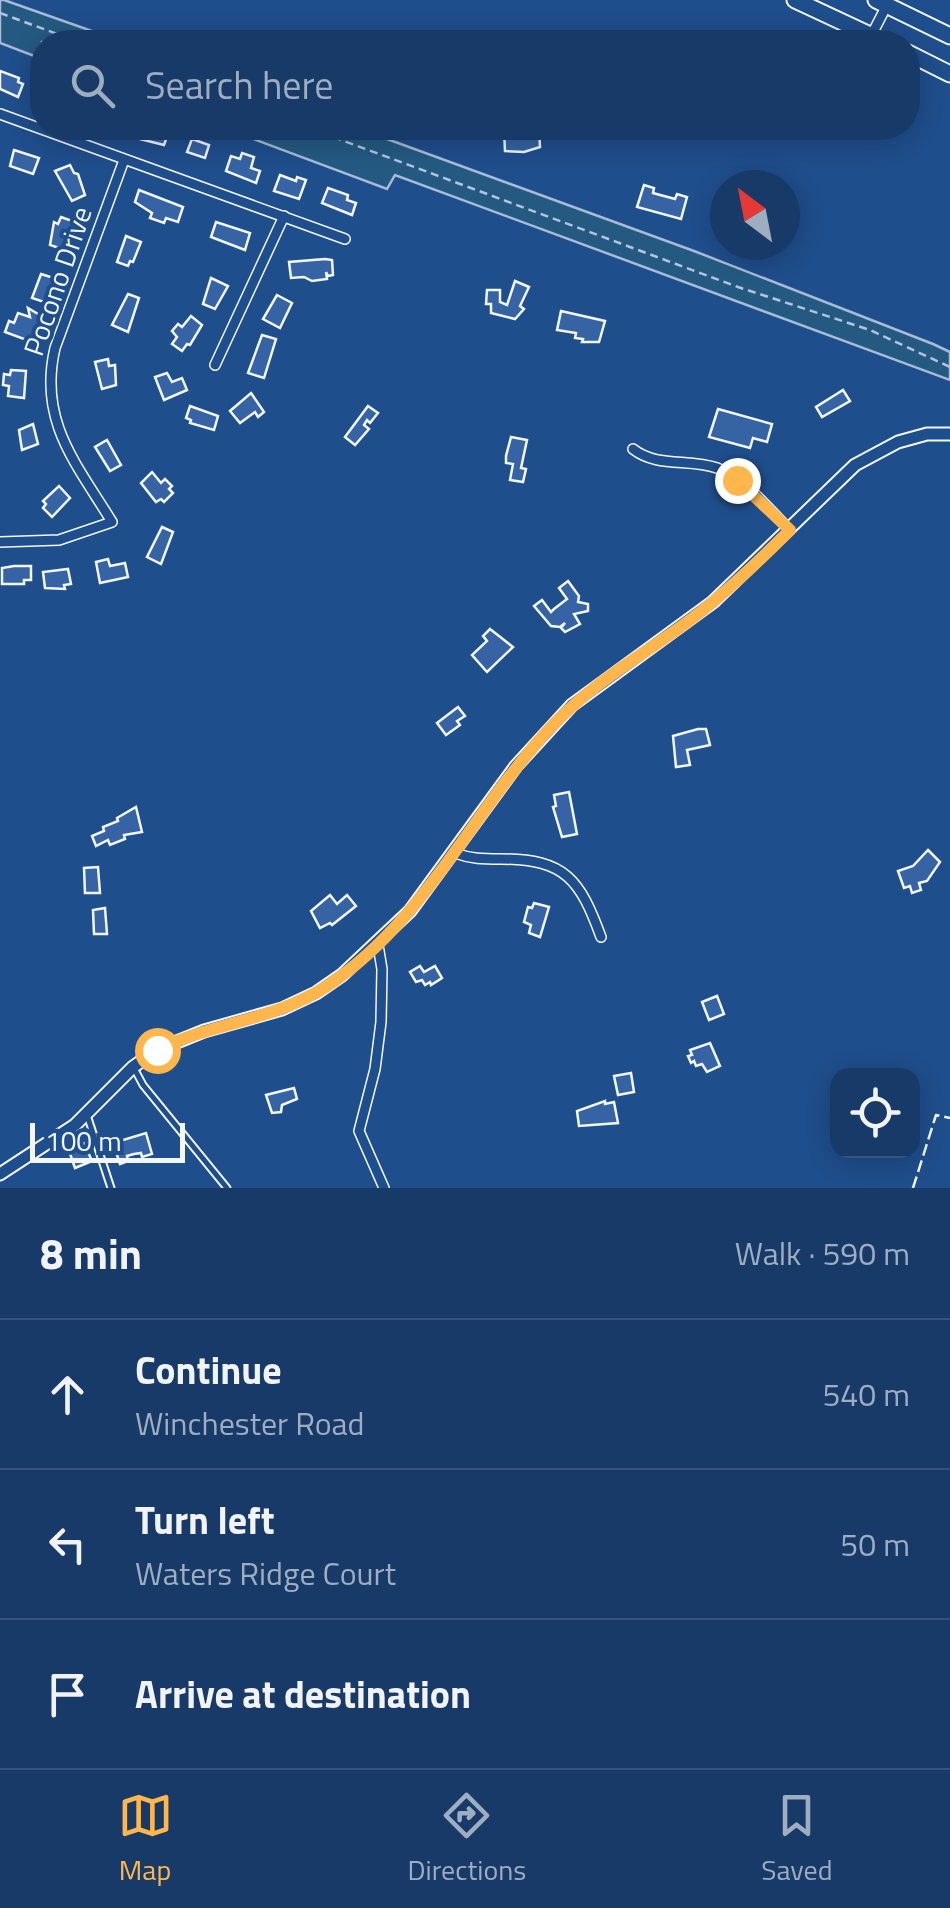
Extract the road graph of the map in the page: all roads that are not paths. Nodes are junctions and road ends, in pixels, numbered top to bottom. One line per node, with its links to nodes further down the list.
1 (795, 0): 3 (highway)
2 (884, 2): 4 (street); 5 (highway)
3 (859, 30)
4 (879, 30)
5 (950, 36)
6 (920, 59): 7 (highway)
7 (950, 74)
8 (0, 114): 9 (street)
9 (30, 125)
10 (70, 140): 11 (street)
11 (124, 160): 12 (street); 18 (street, Pocono Drive)
12 (284, 216): 13 (street); 14 (street)
13 (346, 239)
14 (215, 364)
15 (950, 434): 17 (street)
16 (633, 449): 17 (street)
17 (790, 530): 19 (street)
18 (0, 542)
19 (455, 853): 20 (street); 21 (street)
20 (601, 937)
21 (378, 944): 22 (street); 27 (street)
22 (133, 1067): 23 (street); 26 (lane)
23 (87, 1116): 24 (street); 25 (lane)
24 (0, 1174)
25 (112, 1188)
26 (227, 1188)
27 (384, 1188)

